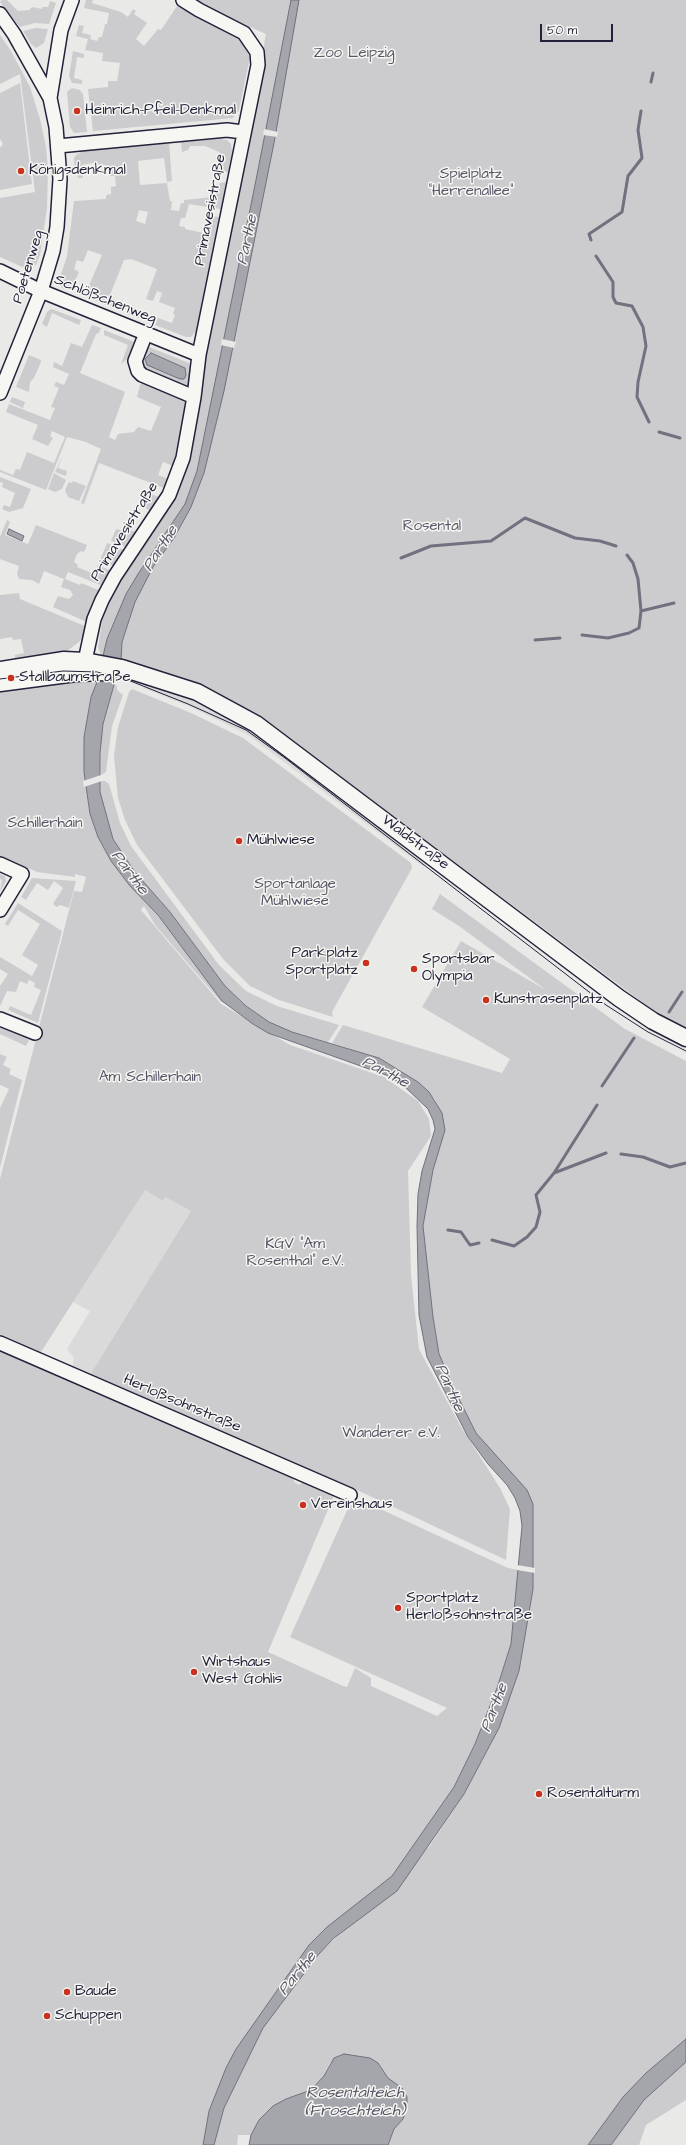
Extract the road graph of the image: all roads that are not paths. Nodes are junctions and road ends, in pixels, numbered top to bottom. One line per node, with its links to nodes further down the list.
1 (72, 0): 4 (street)
2 (184, 0): 5 (street, Primavesistraße)
3 (0, 14): 4 (street, Poetenweg)
4 (50, 98): 6 (street, Poetenweg)
5 (243, 132): 6 (street); 10 (street, Primavesistraße)
6 (58, 146): 8 (street, Poetenweg)
7 (0, 271): 8 (street, Schlößchenweg)
8 (41, 291): 9 (street, Schlößchenweg); 11 (street, Poetenweg)
9 (146, 333): 10 (street, Schlößchenweg); 12 (street)
10 (199, 355): 12 (street, Primavesistraße)
11 (0, 393)
12 (194, 397): 13 (street, Primavesistraße)
13 (94, 665): 14 (main road); 15 (main road); 20 (main road, Waldstraße)
14 (0, 670)
15 (0, 683)
16 (0, 864): 17 (street)
17 (0, 910)
18 (0, 1019): 19 (street)
19 (35, 1034)
20 (686, 1038)
21 (0, 1343): 22 (street, Herloßsohnstraße)
22 (350, 1495)

